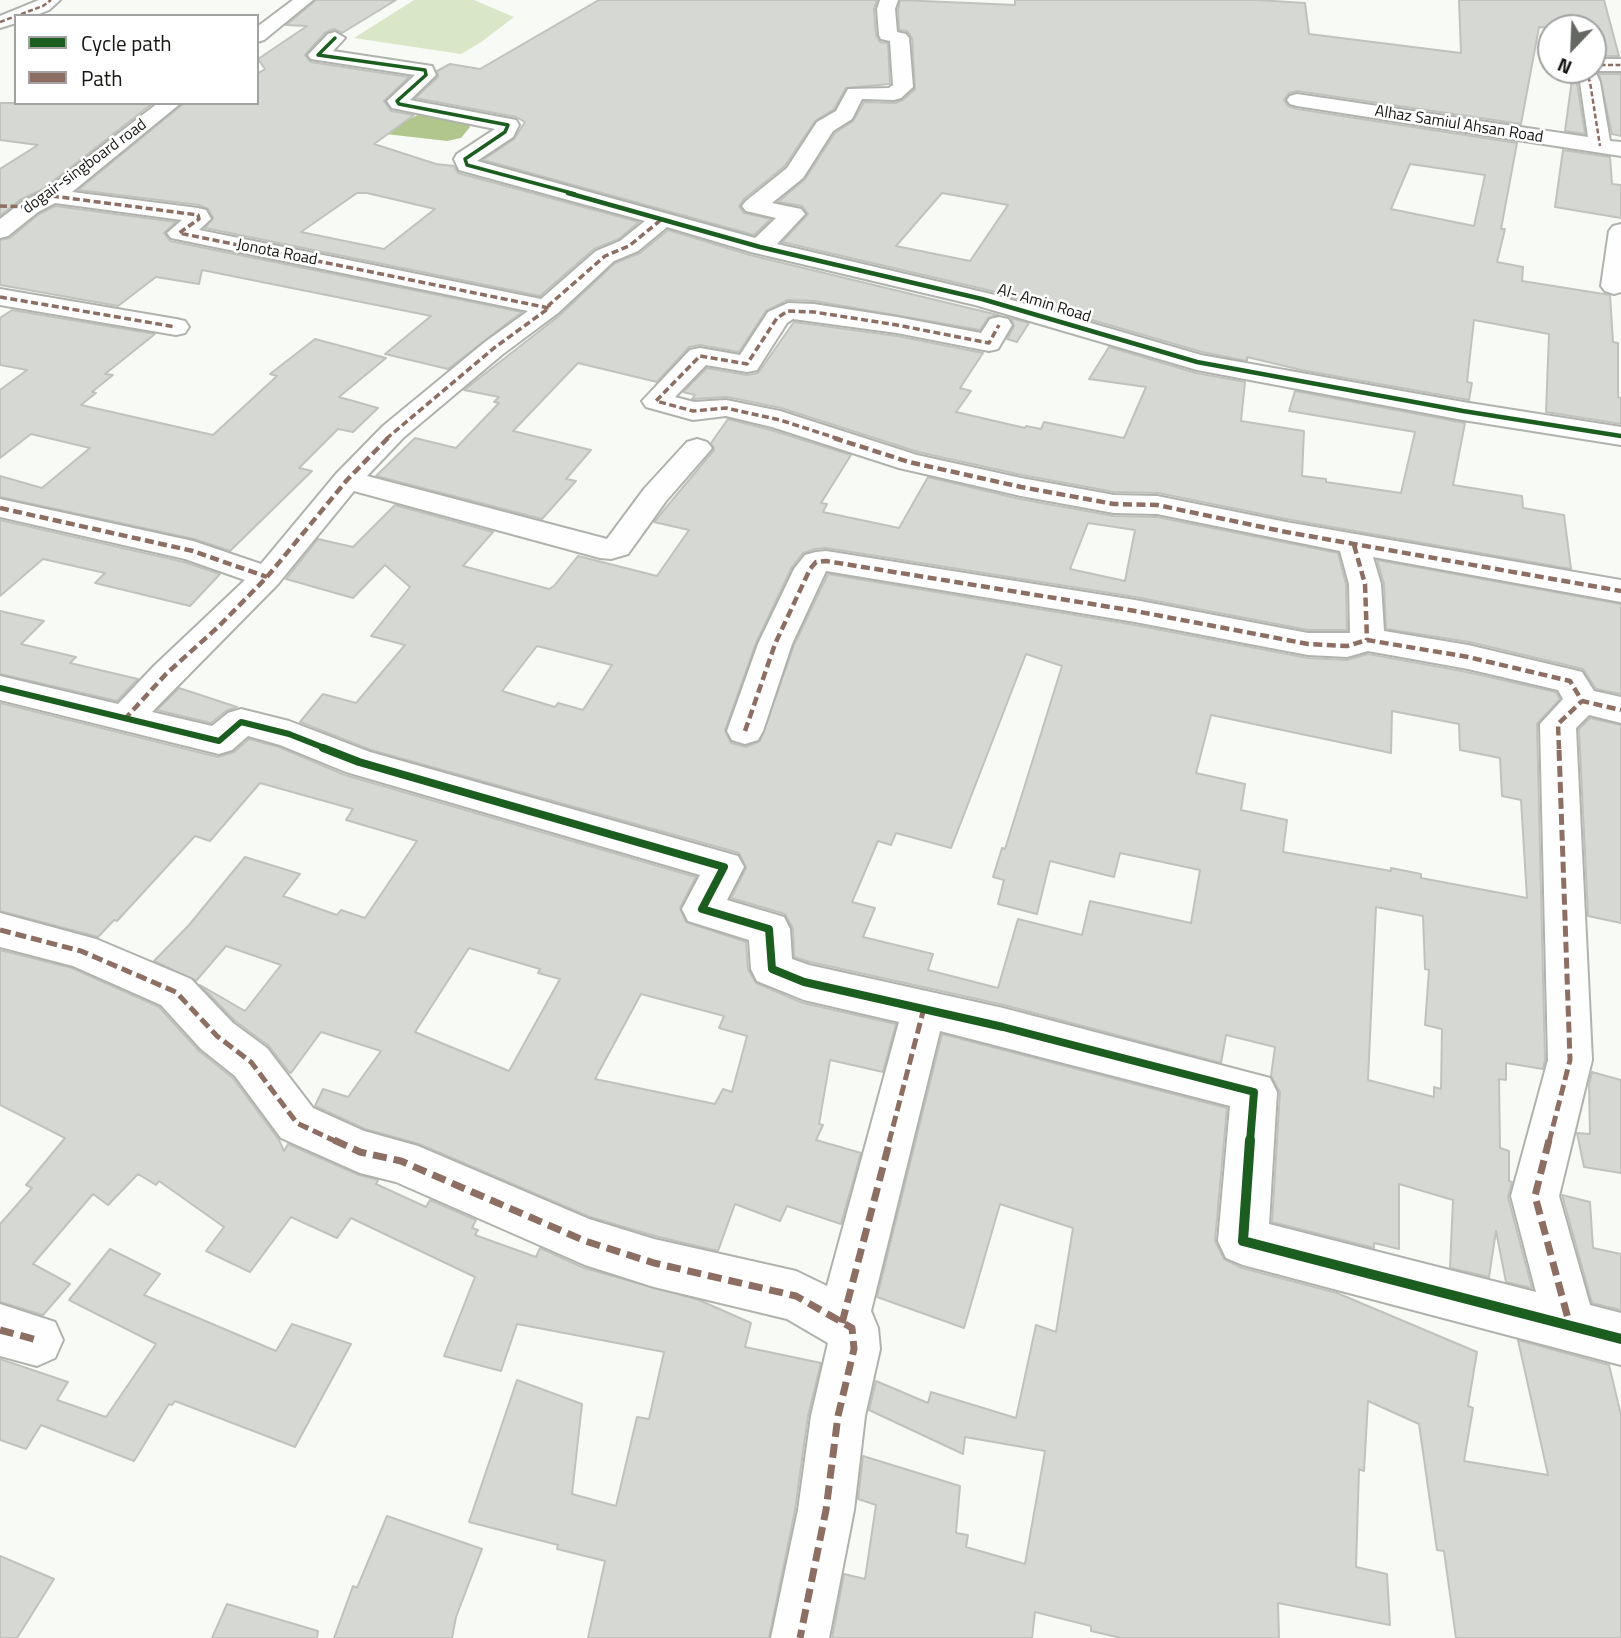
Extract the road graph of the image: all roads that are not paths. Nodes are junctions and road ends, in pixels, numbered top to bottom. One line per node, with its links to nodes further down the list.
1 (51, 0): 4 (street)
2 (304, 0): 5 (street)
3 (889, 0): 16 (street)
4 (22, 14)
5 (259, 34)
6 (335, 38): 13 (street, Al- Amin Road)
7 (1591, 84): 10 (street)
8 (1297, 100): 10 (street, Alhaz Samiul Ahsan Road)
9 (168, 105): 11 (street, dogair-singboard road)
10 (1610, 147)
11 (41, 201): 12 (street); 14 (street, dogair-singboard road); 19 (street, Jonota Road)
12 (0, 206)
13 (662, 219): 16 (street, Al- Amin Road); 19 (street)
14 (0, 231)
15 (1621, 231): 17 (street)
16 (760, 247): 22 (street, Al- Amin Road)
17 (1614, 286)
18 (0, 296): 21 (street)
19 (549, 308): 24 (street)
20 (999, 326): 26 (street)
21 (176, 327)
22 (1621, 436)
23 (697, 448): 24 (street)
24 (347, 480): 27 (street)
25 (0, 508): 27 (street)
26 (1354, 545): 28 (street); 29 (street)
27 (267, 577): 32 (street)
28 (1621, 591)
29 (1367, 640): 31 (street); 33 (street)
30 (0, 688): 32 (street)
31 (1601, 706): 37 (street)
32 (124, 720): 35 (street)
33 (745, 731)
34 (0, 930): 36 (street)
35 (924, 1008): 36 (street); 37 (street)
36 (842, 1322): 39 (street)
37 (1570, 1326): 38 (street)
38 (1621, 1339)
39 (800, 1638)

